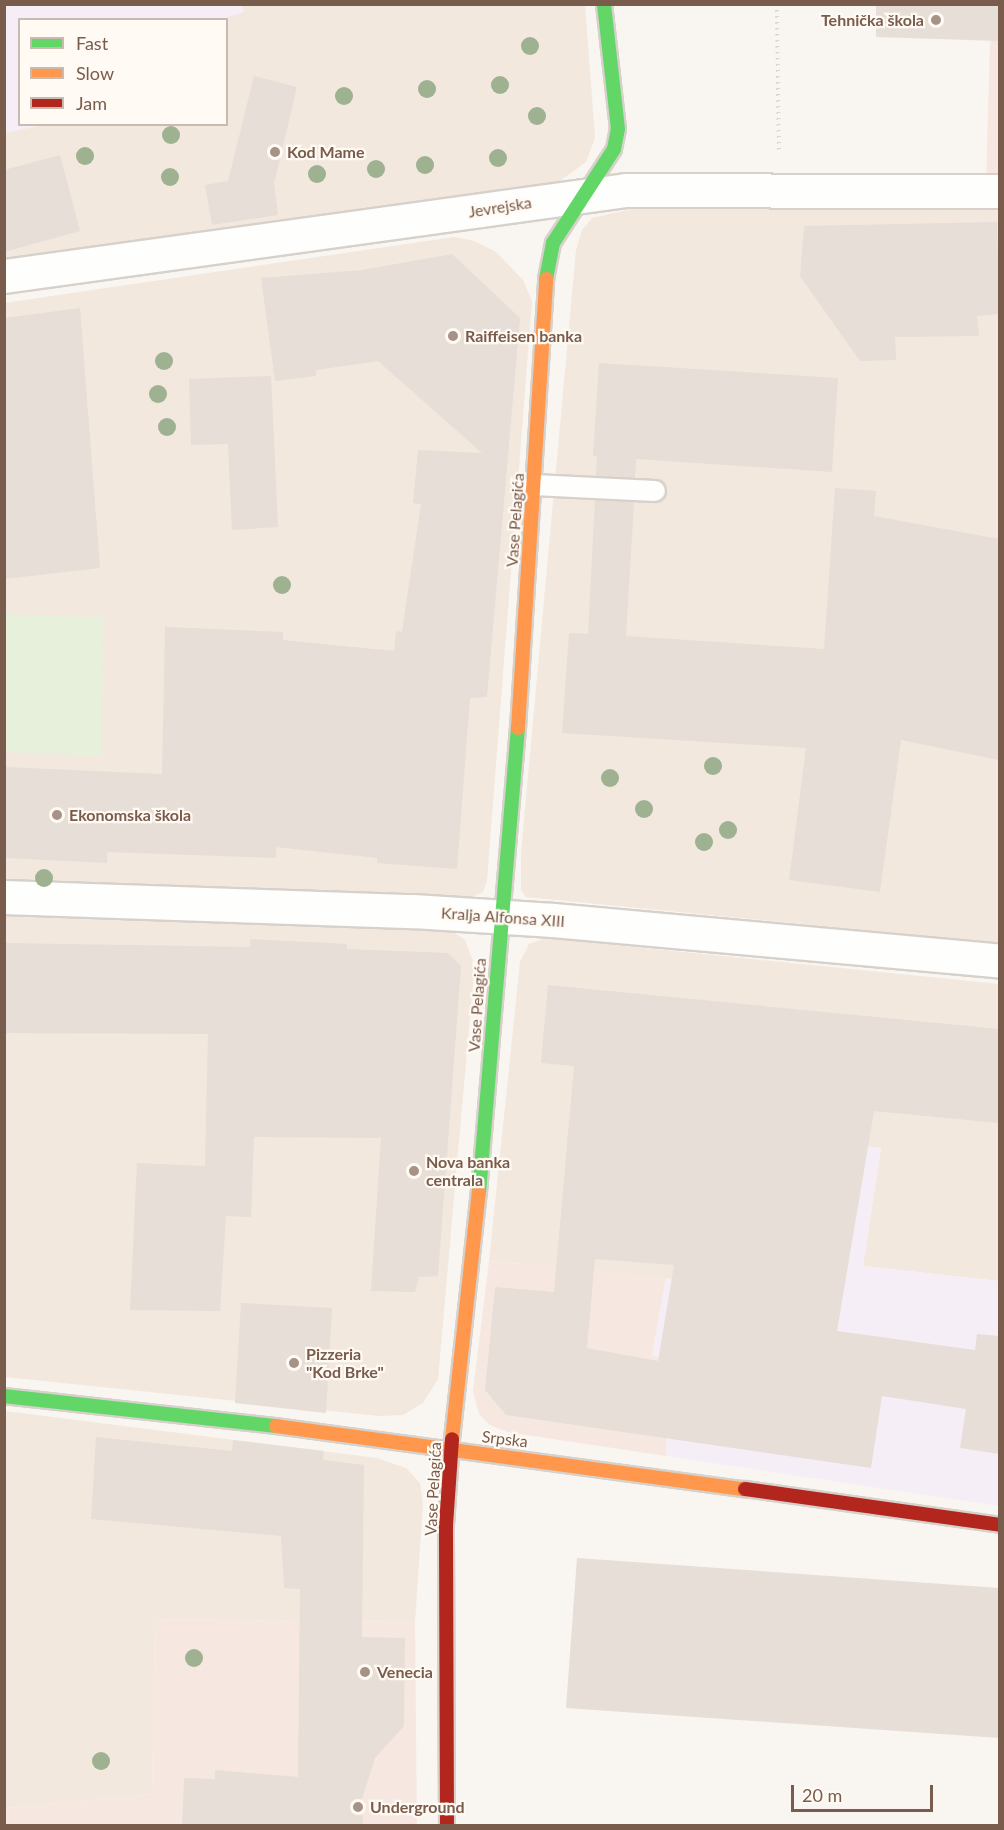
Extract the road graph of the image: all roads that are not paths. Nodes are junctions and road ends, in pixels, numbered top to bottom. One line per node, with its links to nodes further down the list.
1 (604, 4): 3 (street, Vase Pelagića)
2 (999, 191): 3 (street, Jevrejska)
3 (582, 194): 4 (street, Jevrejska); 5 (street, Vase Pelagića)
4 (4, 276)
5 (534, 485): 6 (lane); 8 (street, Vase Pelagića)
6 (655, 491)
7 (4, 897): 8 (street, Kralja Alfonsa XIII)
8 (502, 917): 9 (street, Kralja Alfonsa XIII); 11 (street, Vase Pelagića)
9 (999, 961)
10 (4, 1396): 11 (street, Srpska)
11 (452, 1449): 12 (street, Srpska); 13 (street, Vase Pelagića)
12 (999, 1525)
13 (447, 1826)

